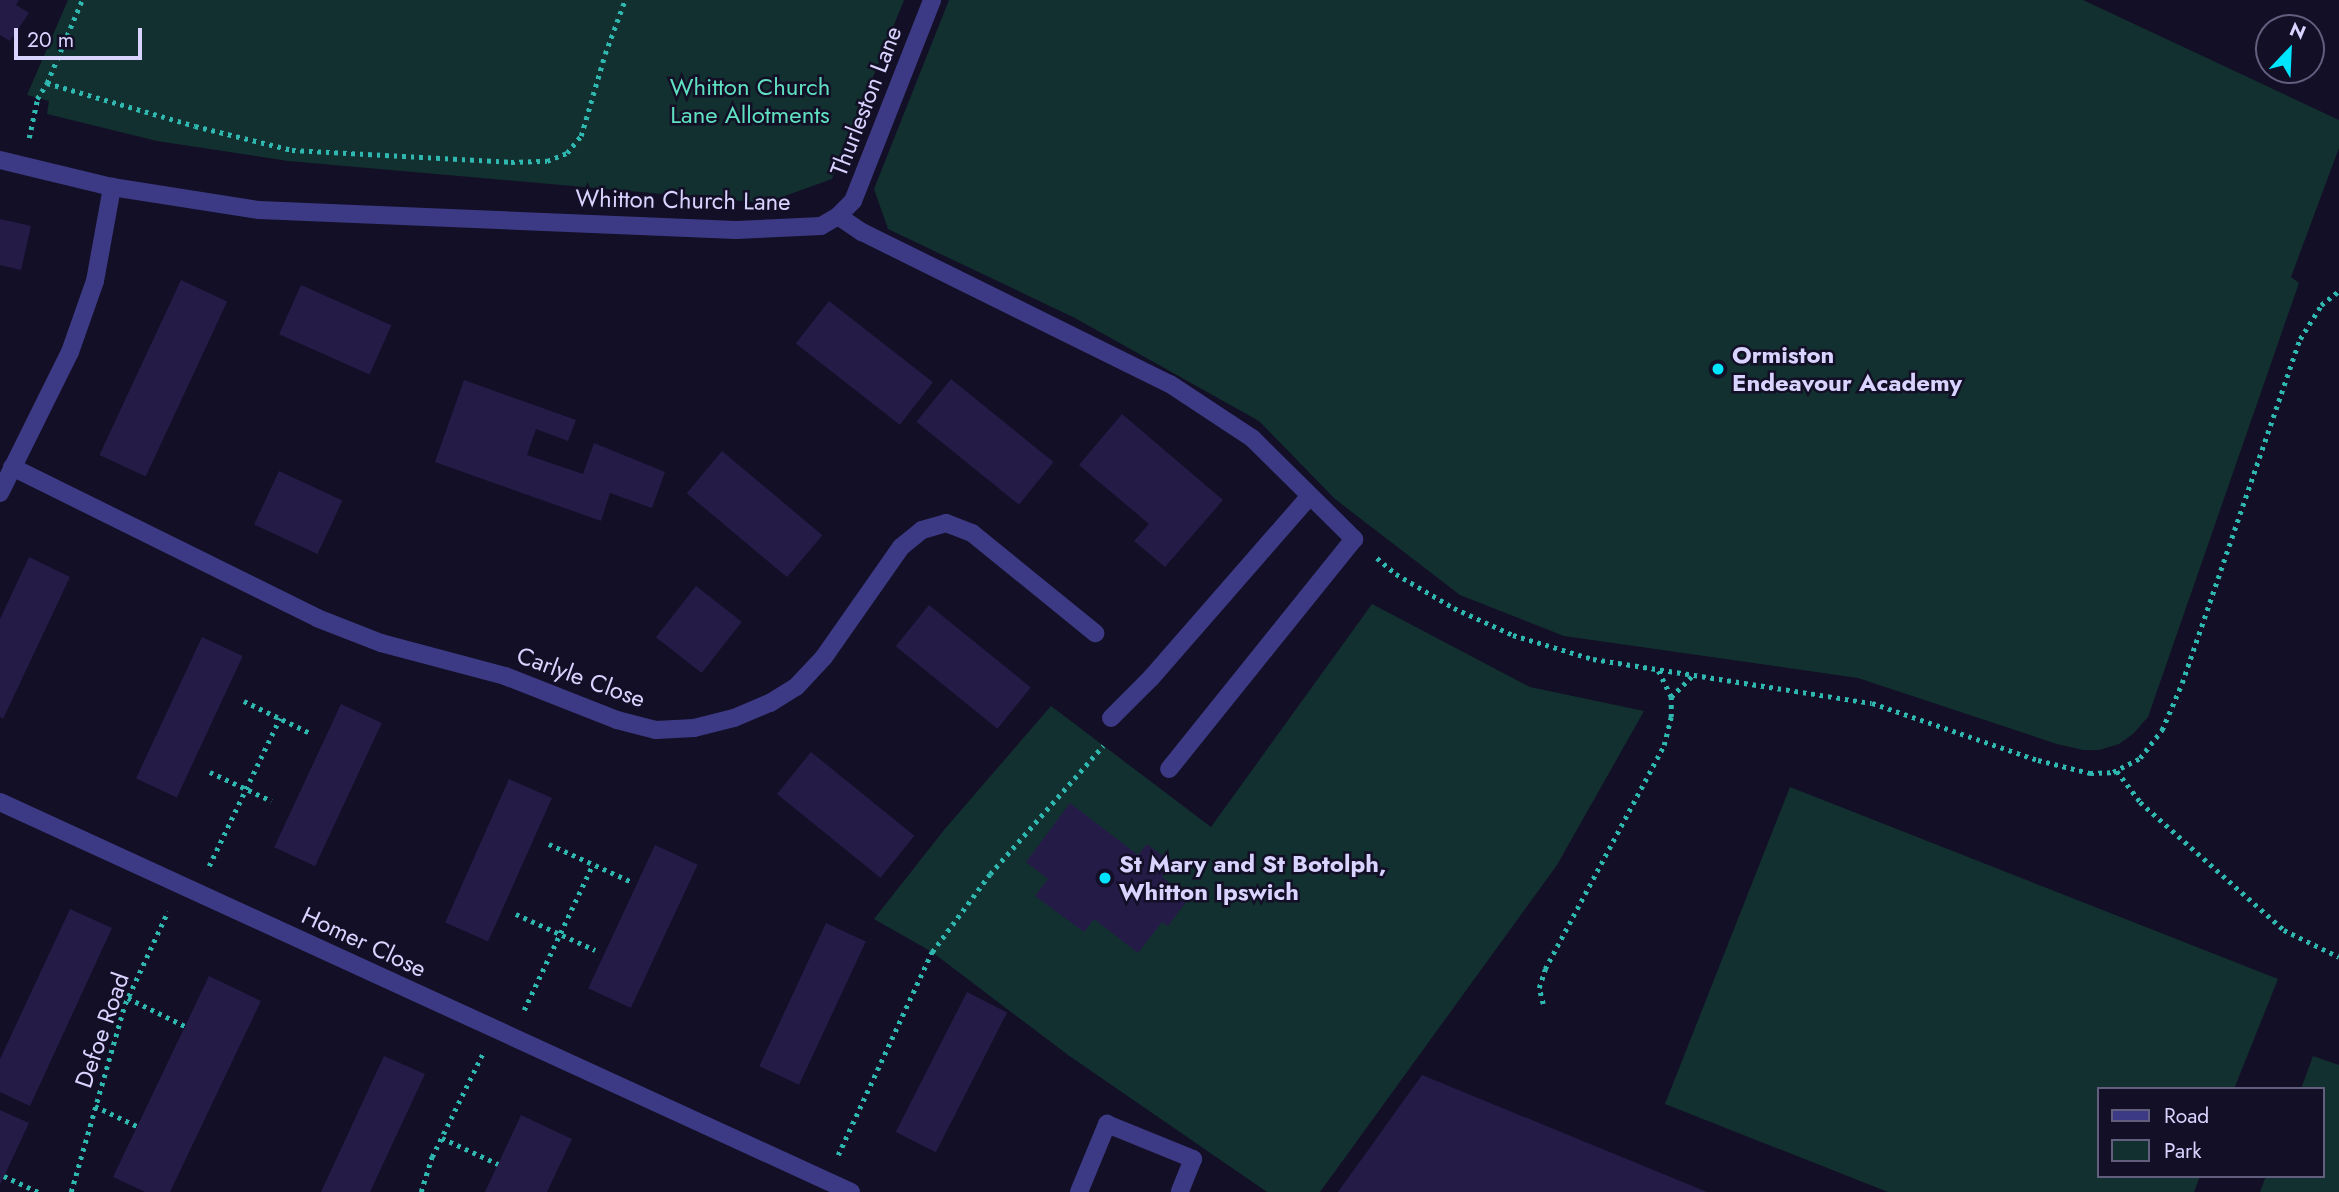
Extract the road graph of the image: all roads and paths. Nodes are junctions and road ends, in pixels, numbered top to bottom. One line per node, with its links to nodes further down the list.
1 (82, 0): 4 (path)
2 (625, 0): 4 (path)
3 (932, 0): 8 (street, Thurleston Lane)
4 (47, 83): 6 (path)
5 (0, 160): 6 (street, Whitton Church Lane)
6 (23, 166): 7 (street, Whitton Church Lane)
7 (112, 187): 8 (street, Whitton Church Lane); 10 (street)
8 (838, 216): 12 (street)
9 (2339, 291): 23 (path)
10 (12, 467): 11 (street); 14 (street, Carlyle Close)
11 (0, 493)
12 (1309, 497): 13 (street); 20 (street)
13 (1354, 539): 15 (path); 22 (street)
14 (1094, 633)
15 (1657, 667): 16 (path); 17 (path)
16 (1694, 674): 17 (path); 23 (path)
17 (1671, 697): 37 (path)
18 (244, 701): 19 (path)
19 (280, 718): 21 (path); 25 (path)
20 (1111, 718): 46 (path)
21 (310, 733)
22 (1169, 769)
23 (2118, 771): 35 (path)
24 (210, 772): 25 (path)
25 (246, 789): 26 (path); 31 (path)
26 (272, 801)
27 (0, 802): 31 (street, Homer Close)
28 (549, 844): 29 (path)
29 (593, 864): 30 (path); 33 (path)
30 (629, 880)
31 (188, 889): 36 (path, Defoe Road); 39 (street, Homer Close)
32 (516, 914): 33 (path)
33 (559, 934): 34 (path); 40 (path)
34 (595, 950)
35 (2339, 957)
36 (128, 998): 38 (path); 41 (path, Defoe Road)
37 (1544, 1004)
38 (185, 1026)
39 (492, 1028): 40 (street, Homer Close); 43 (path)
40 (512, 1037): 46 (street, Homer Close)
41 (95, 1106): 42 (path); 48 (path, Defoe Road)
42 (137, 1126)
43 (442, 1138): 44 (path); 49 (path)
44 (498, 1164)
45 (4, 1175): 47 (path)
46 (826, 1181): 50 (street, Homer Close)
47 (39, 1192)
48 (71, 1192)
49 (421, 1192)
50 (851, 1192)
51 (1079, 1192): 52 (street)
52 (1180, 1192)

